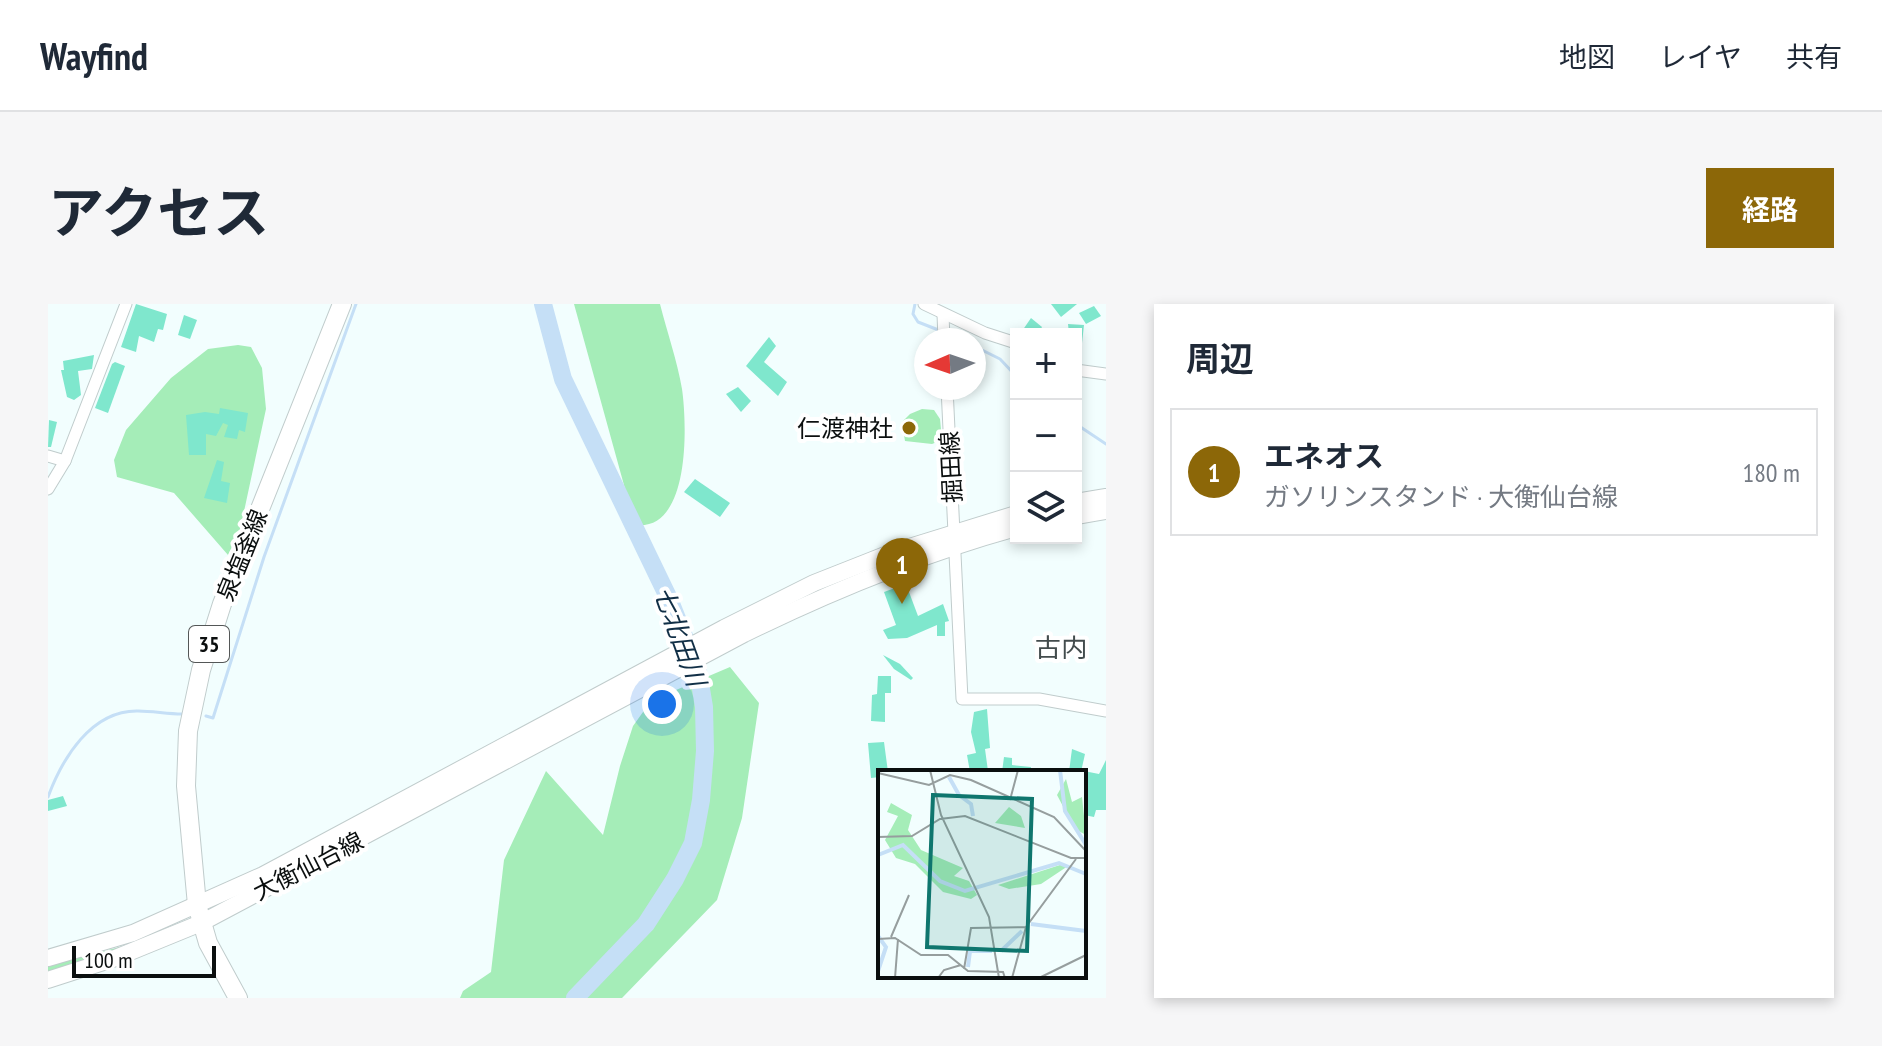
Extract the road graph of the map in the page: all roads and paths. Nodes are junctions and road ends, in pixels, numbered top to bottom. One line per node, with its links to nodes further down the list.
1 (126, 304): 11 (street)
2 (342, 304): 21 (main road, 泉塩釜線 / 35)
3 (924, 304): 4 (street)
4 (943, 320): 5 (street); 6 (street)
5 (943, 328)
6 (1010, 341)
7 (1082, 371): 8 (street)
8 (1106, 374)
9 (948, 400): 19 (street, 掘田線)
10 (48, 456): 11 (street)
11 (65, 461): 12 (street)
12 (48, 489)
13 (1106, 497): 14 (main road)
14 (1082, 501)
15 (1106, 511): 16 (main road)
16 (1082, 515)
17 (1010, 516): 19 (main road)
18 (1010, 529): 19 (main road)
19 (954, 539): 20 (street, 掘田線); 21 (main road, 大衡仙台線)
20 (1106, 711)
21 (199, 914): 22 (main road, 大衡仙台線); 23 (main road, 大衡仙台線); 24 (main road, 泉塩釜線 / 35)
22 (48, 958)
23 (48, 980)
24 (238, 998)

